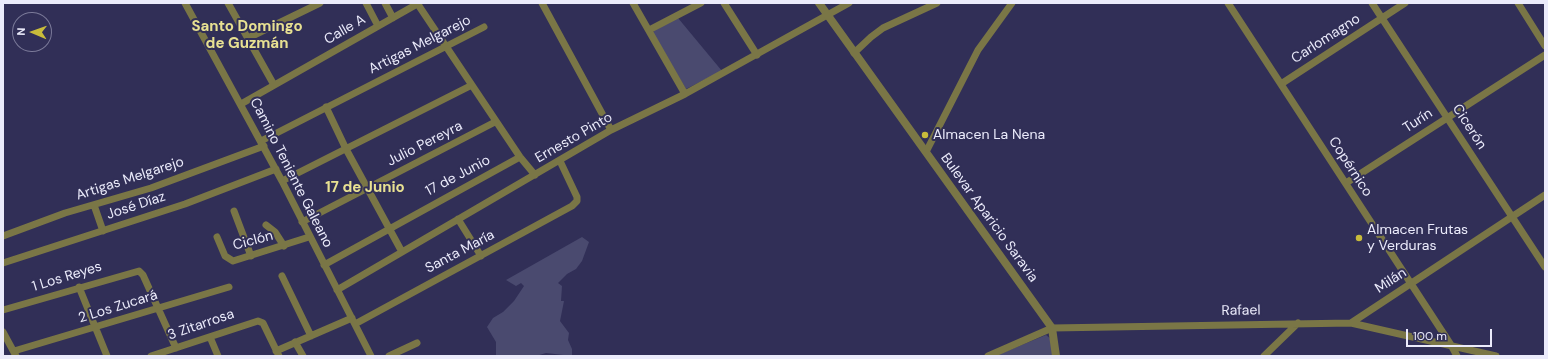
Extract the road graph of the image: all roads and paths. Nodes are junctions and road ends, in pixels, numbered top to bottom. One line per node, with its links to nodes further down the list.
1 (185, 3): 35 (street, Camino Teniente Galeano)
2 (228, 3): 25 (street)
3 (320, 3): 25 (street)
4 (366, 3): 22 (street)
5 (385, 3): 20 (street)
6 (418, 3): 20 (street, Calle A); 26 (street)
7 (542, 3): 39 (street)
8 (633, 3): 24 (street)
9 (701, 3): 24 (street)
10 (724, 3): 29 (street)
11 (819, 3): 19 (street, Bulevar Aparicio Saravia)
12 (849, 3): 19 (street, Ernesto Pinto)
13 (937, 3): 28 (street)
14 (1012, 3): 42 (street)
15 (1228, 3): 31 (street, Copérnico)
16 (1372, 3): 21 (street, Cicerón)
17 (1405, 3): 21 (street, Carlomagno)
18 (1518, 3): 27 (street)
19 (827, 15): 28 (street, Bulevar Aparicio Saravia); 29 (street, Ernesto Pinto)
20 (393, 18): 22 (street, Calle A)
21 (1382, 18): 31 (street, Carlomagno); 37 (street, Cicerón)
22 (378, 26): 32 (street, Calle A)
23 (484, 27): 26 (street, Artigas Melgarejo)
24 (648, 30): 34 (street)
25 (248, 38): 32 (street)
26 (446, 46): 33 (street); 36 (street, Artigas Melgarejo)
27 (1545, 46)
28 (854, 53): 42 (street, Bulevar Aparicio Saravia)
29 (757, 55): 34 (street, Ernesto Pinto)
30 (1545, 55): 37 (street, Turín)
31 (1281, 84): 48 (street, Copérnico)
32 (274, 85): 35 (street, Calle A)
33 (472, 85): 38 (street); 41 (street)
34 (685, 94): 39 (street, Ernesto Pinto)
35 (241, 104): 40 (street, Camino Teniente Galeano)
36 (326, 107): 40 (street, Artigas Melgarejo); 41 (street)
37 (1448, 118): 48 (street, Turín); 53 (street, Cicerón)
38 (496, 122): 43 (street); 49 (street, Julio Pereyra)
39 (611, 130): 44 (street, Ernesto Pinto)
40 (262, 144): 45 (street, Camino Teniente Galeano); 51 (street, Artigas Melgarejo)
41 (346, 149): 47 (street); 49 (street)
42 (926, 152): 80 (street, Bulevar Aparicio Saravia)
43 (520, 158): 46 (street); 57 (street, 17 de Junio)
44 (560, 161): 46 (street, Ernesto Pinto); 65 (street, Santa María)
45 (276, 169): 47 (street, Camino Teniente Galeano); 58 (street, José Díaz)
46 (535, 175): 54 (street, Ernesto Pinto)
47 (282, 181): 55 (street, Camino Teniente Galeano)
48 (1346, 183): 70 (street, Copérnico)
49 (367, 188): 55 (street, Julio Pereyra); 57 (street)
50 (1545, 195): 53 (street, Milán)
51 (94, 205): 58 (street); 59 (street, Artigas Melgarejo)
52 (234, 211): 64 (street)
53 (1512, 217): 68 (street, Cicerón); 70 (street, Milán)
54 (458, 219): 63 (street, Ernesto Pinto); 65 (street)
55 (302, 222): 61 (street, Camino Teniente Galeano)
56 (266, 225): 62 (street)
57 (389, 228): 63 (street); 67 (street, 17 de Junio)
58 (103, 231): 66 (street, José Díaz)
59 (3, 236)
60 (217, 237): 64 (street, Ciclón)
61 (309, 237): 62 (street, Ciclón); 67 (street, Camino Teniente Galeano)
62 (284, 246): 64 (street, Ciclón)
63 (402, 252): 73 (street, Ernesto Pinto)
64 (251, 256)
65 (481, 256): 76 (street, Santa María)
66 (3, 264)
67 (324, 265): 73 (street, Camino Teniente Galeano)
68 (1545, 266)
69 (282, 276): 82 (street)
70 (1410, 283): 77 (street, Milán); 86 (street, Copérnico)
71 (79, 287): 74 (street, 1 Los Reyes); 75 (street, 1 Los Reyes); 79 (street)
72 (229, 287): 74 (street, 2 Los Zucará)
73 (337, 290): 76 (street, Camino Teniente Galeano)
74 (158, 308): 79 (street, 2 Los Zucará); 87 (street)
75 (3, 310)
76 (353, 321): 82 (street, Santa María); 94 (street, Camino Teniente Galeano)
77 (1351, 322): 78 (street, Rafael); 86 (street, Rafael)
78 (1298, 323): 80 (street, Rafael); 98 (street)
79 (96, 327): 89 (street, 2 Los Zucará); 90 (street)
80 (1052, 328): 96 (street, Rafael); 97 (street, Bulevar Aparicio Saravia)
81 (3, 332): 89 (street)
82 (311, 336): 84 (street, Santa María)
83 (210, 337): 87 (street, 3 Zitarrosa); 88 (street, 3 Zitarrosa); 92 (street)
84 (295, 342): 88 (street, Santa María); 93 (street)
85 (417, 343): 95 (street)
86 (1452, 345): 99 (street, Copérnico); 100 (street, Rafael)
87 (176, 348): 91 (street, 3 Zitarrosa)
88 (278, 353)
89 (15, 354)
90 (107, 356)
91 (151, 356)
92 (218, 356)
93 (303, 356)
94 (371, 356)
95 (389, 356)
96 (988, 356)
97 (1056, 356)
98 (1264, 356)
99 (1457, 356)
100 (1496, 356)

